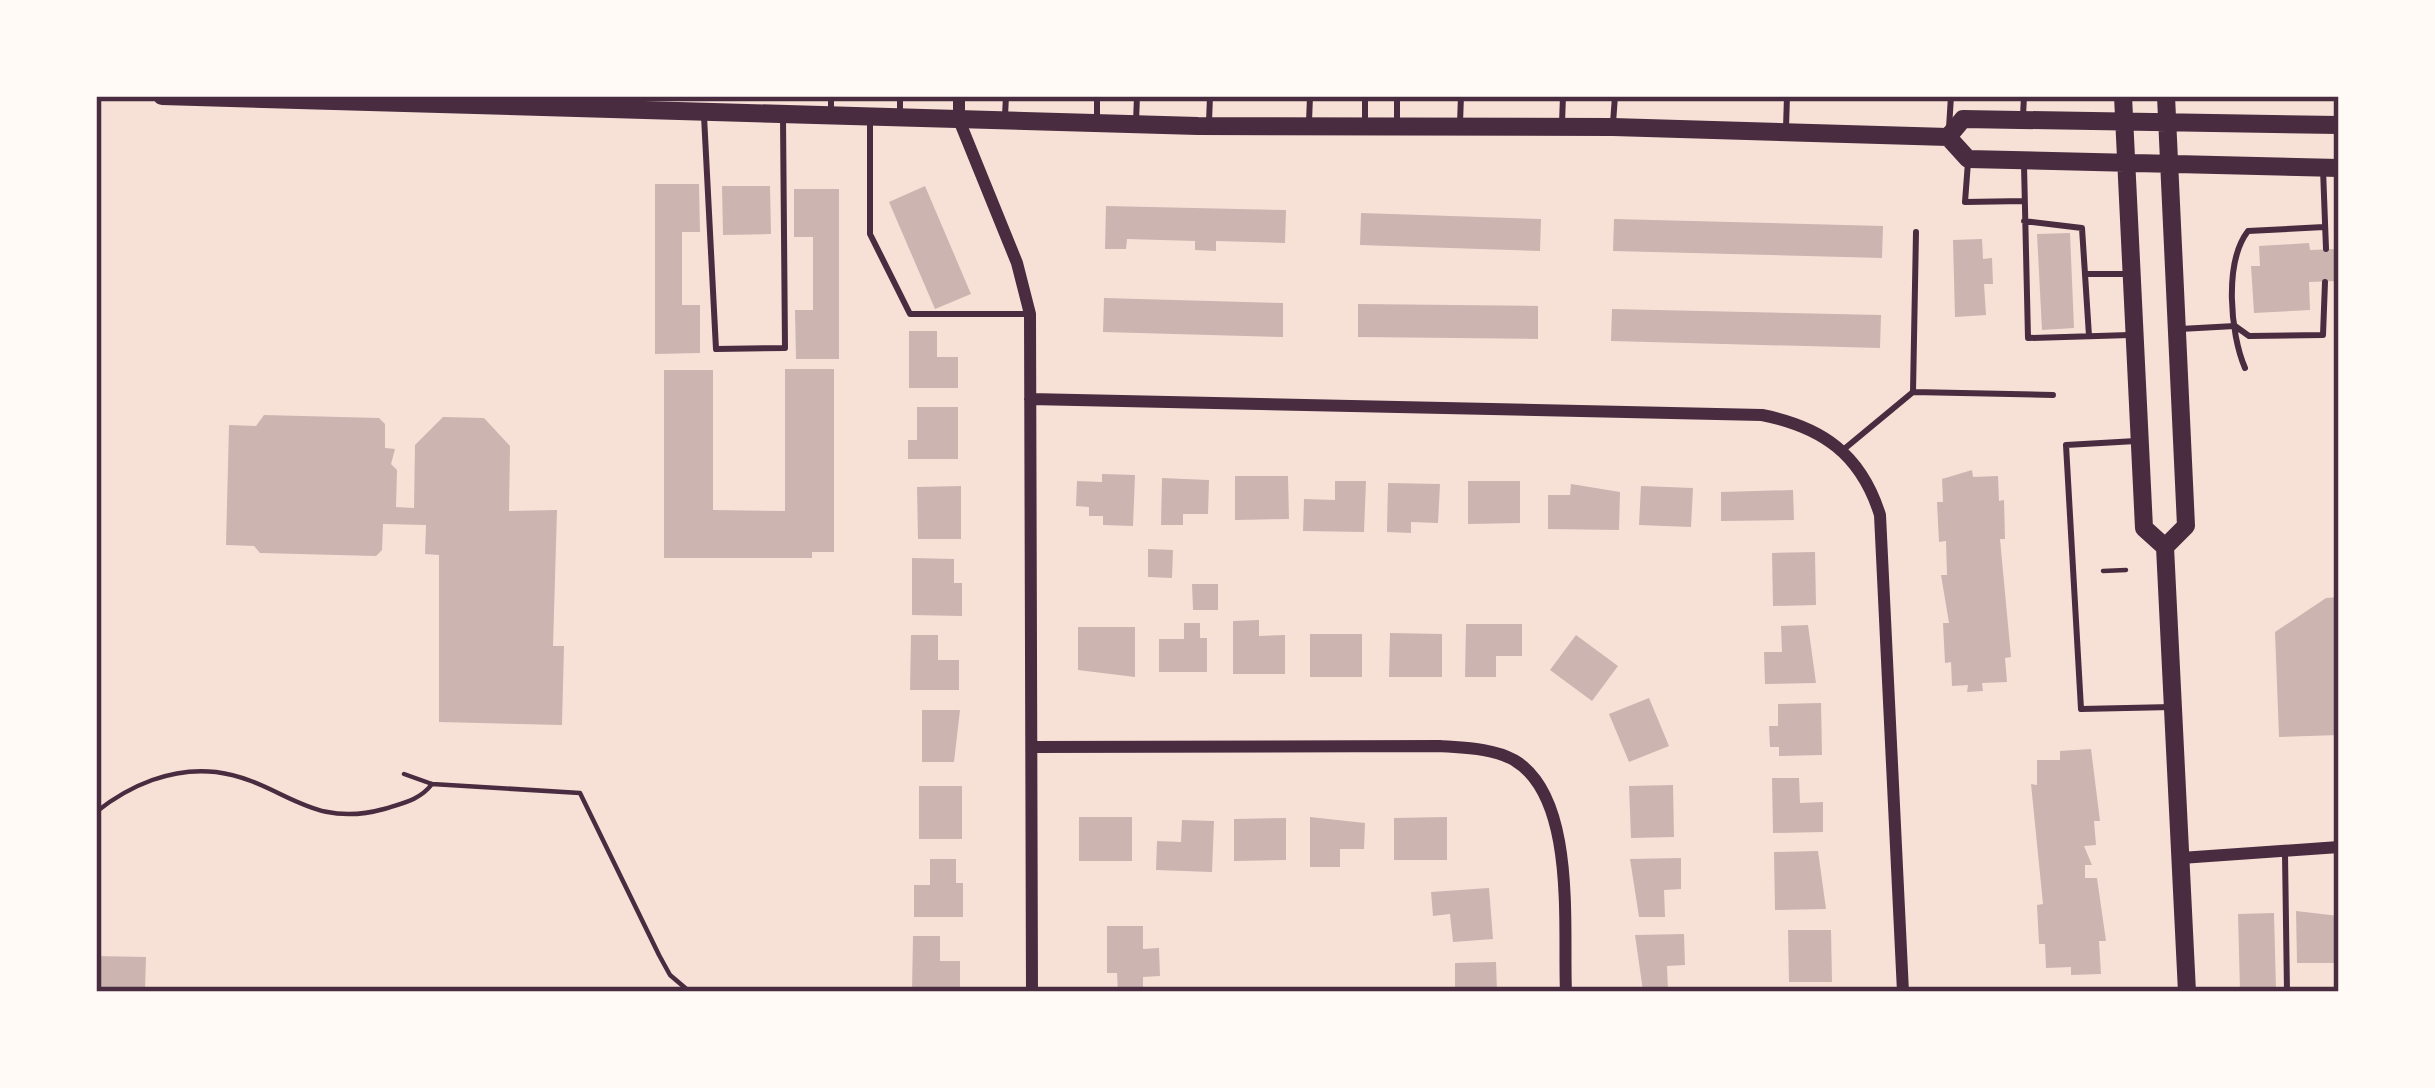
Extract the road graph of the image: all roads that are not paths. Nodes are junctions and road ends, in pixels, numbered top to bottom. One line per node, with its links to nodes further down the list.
1 (161, 96): 19 (main road)
2 (901, 96): 29 (lane)
3 (959, 96): 31 (street)
4 (1006, 96): 32 (lane)
5 (1097, 96): 35 (lane)
6 (1137, 96): 36 (lane)
7 (1210, 96): 38 (lane)
8 (1310, 96): 39 (lane)
9 (1365, 96): 40 (lane)
10 (1397, 96): 41 (lane)
11 (1461, 96): 42 (lane)
12 (1563, 96): 43 (lane)
13 (1615, 96): 44 (lane)
14 (1787, 96): 45 (lane)
15 (1952, 96): 46 (lane)
16 (2024, 96): 30 (lane)
17 (2123, 96): 33 (main road)
18 (2166, 96): 34 (main road)
19 (216, 97): 20 (main road)
20 (292, 98): 21 (main road)
21 (463, 100): 22 (main road)
22 (569, 102): 23 (main road)
23 (648, 103): 26 (main road)
24 (746, 105): 26 (main road); 27 (main road)
25 (831, 106): 27 (main road); 28 (main road)
26 (704, 112): 27 (lane)
27 (783, 114)
28 (870, 117): 29 (main road); 60 (lane)
29 (900, 118): 31 (main road)
30 (2023, 119): 33 (main road); 46 (main road)
31 (959, 120): 32 (main road); 60 (street)
32 (1004, 121): 35 (main road)
33 (2124, 122): 34 (main road); 49 (main road)
34 (2168, 122): 37 (main road); 50 (main road)
35 (1097, 123): 36 (main road)
36 (1136, 124): 38 (main road)
37 (2339, 125)
38 (1209, 126): 39 (main road)
39 (1309, 126): 40 (main road)
40 (1365, 126): 41 (main road)
41 (1397, 126): 42 (main road)
42 (1460, 127): 43 (main road)
43 (1562, 127): 44 (main road)
44 (1613, 127): 45 (main road)
45 (1786, 132): 46 (main road)
46 (1948, 136): 47 (main road)
47 (1968, 159): 48 (main road); 52 (lane)
48 (2024, 161): 49 (main road); 52 (lane)
49 (2126, 164): 50 (main road); 58 (main road)
50 (2169, 164): 51 (main road); 62 (main road)
51 (2331, 168): 54 (lane)
52 (2024, 201): 53 (lane)
53 (2024, 221): 57 (lane); 64 (lane)
54 (2324, 227): 56 (lane); 61 (lane)
55 (1916, 232): 66 (lane)
56 (2326, 249)
57 (2085, 274): 58 (lane); 64 (lane)
58 (2132, 274): 63 (main road)
59 (2325, 282): 61 (lane)
60 (1030, 314): 68 (street)
61 (2236, 326): 62 (lane); 65 (lane)
62 (2177, 329): 71 (main road)
63 (2135, 335): 64 (lane); 69 (main road)
64 (2090, 336)
65 (2245, 368)
66 (1913, 392): 67 (lane); 70 (lane)
67 (2053, 395)
68 (1030, 399): 70 (street); 73 (street)
69 (2140, 441): 71 (main road); 72 (lane)
70 (1844, 450): 79 (street)
71 (2165, 547): 72 (main road)
72 (2173, 707): 76 (main road)
73 (1032, 747): 77 (street); 78 (street)
74 (2339, 847): 75 (street)
75 (2285, 851): 76 (street); 81 (lane)
76 (2181, 858): 80 (main road)
77 (1032, 992)
78 (1566, 992)
79 (1903, 992)
80 (2187, 992)
81 (2287, 992)

